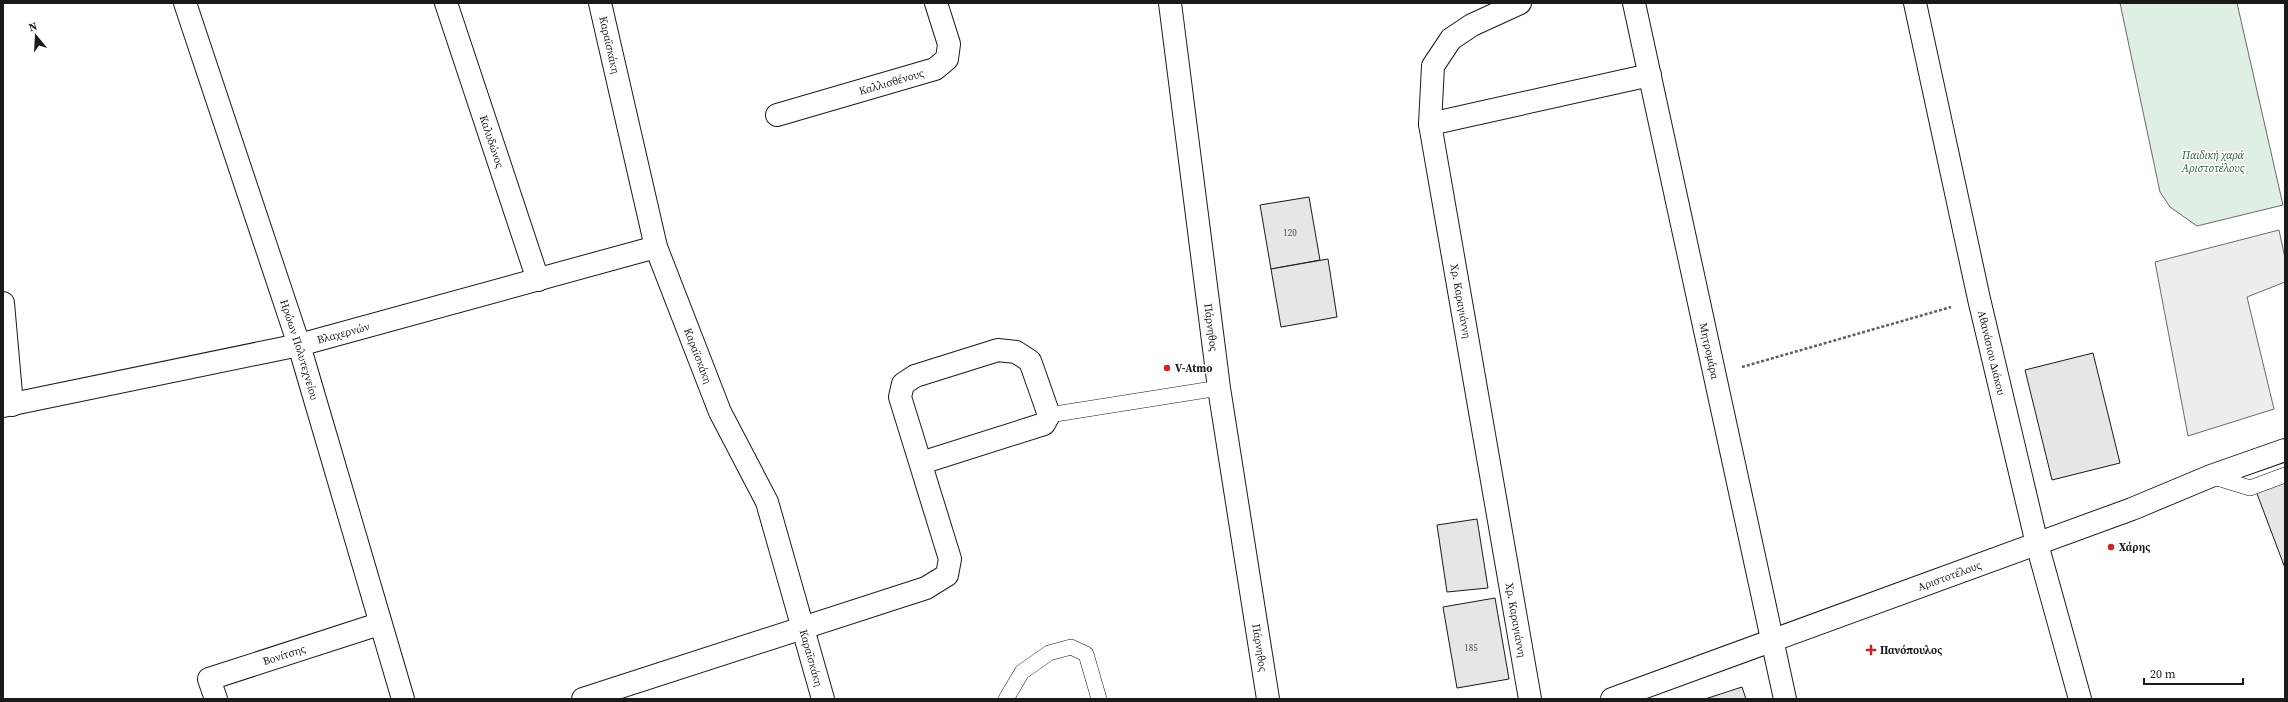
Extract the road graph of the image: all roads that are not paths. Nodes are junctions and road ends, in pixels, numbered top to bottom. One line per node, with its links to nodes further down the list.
1 (185, 3): 15 (street, Ηρώων Πολυτεχνείου)
2 (446, 3): 13 (street, Καλυδώνος)
3 (600, 3): 12 (street, Καραϊσκάκη)
4 (936, 3): 10 (street, Καλλισθένους)
5 (1170, 3): 16 (street, Πάρνηθος)
6 (1520, 3): 11 (street, Χρ. Καραγιάννη)
7 (1634, 3): 9 (street, Μητρομάρα)
8 (1915, 3): 23 (street, Αθανάσιου Διάκου)
9 (1650, 75): 11 (street); 26 (street, Μητρομάρα)
10 (777, 115)
11 (1430, 124): 34 (street, Χρ. Καραγιάννη)
12 (656, 247): 13 (street, Βλαχερνών); 25 (street, Καραϊσκάκη)
13 (538, 280): 15 (street, Βλαχερνών)
14 (3, 303): 17 (street)
15 (299, 345): 17 (street, Βλαχερνών); 24 (street, Ηρώων Πολυτεχνείου)
16 (1219, 388): 18 (lane); 33 (street, Πάρνηθος)
17 (8, 406)
18 (1049, 415): 20 (street); 20 (street)
19 (2285, 450): 22 (street, Αριστοτέλους)
20 (921, 463): 25 (street)
21 (2285, 475): 22 (lane)
22 (2211, 476): 23 (street, Αριστοτέλους)
23 (2037, 544): 26 (street, Αριστοτέλους); 37 (street, Αθανάσιου Διάκου)
24 (379, 624): 27 (street, Βονίτσης); 28 (street, Ηρώων Πολυτεχνείου)
25 (805, 628): 29 (street); 30 (street, Καραϊσκάκη)
26 (1772, 640): 35 (street, Αριστοτέλους); 36 (street, Μητρομάρα)
27 (216, 699)
28 (403, 699)
29 (583, 699)
30 (823, 699)
31 (1006, 699): 32 (lane)
32 (1099, 699)
33 (1268, 699)
34 (1530, 699)
35 (1612, 699)
36 (1785, 699)
37 (2080, 699)

